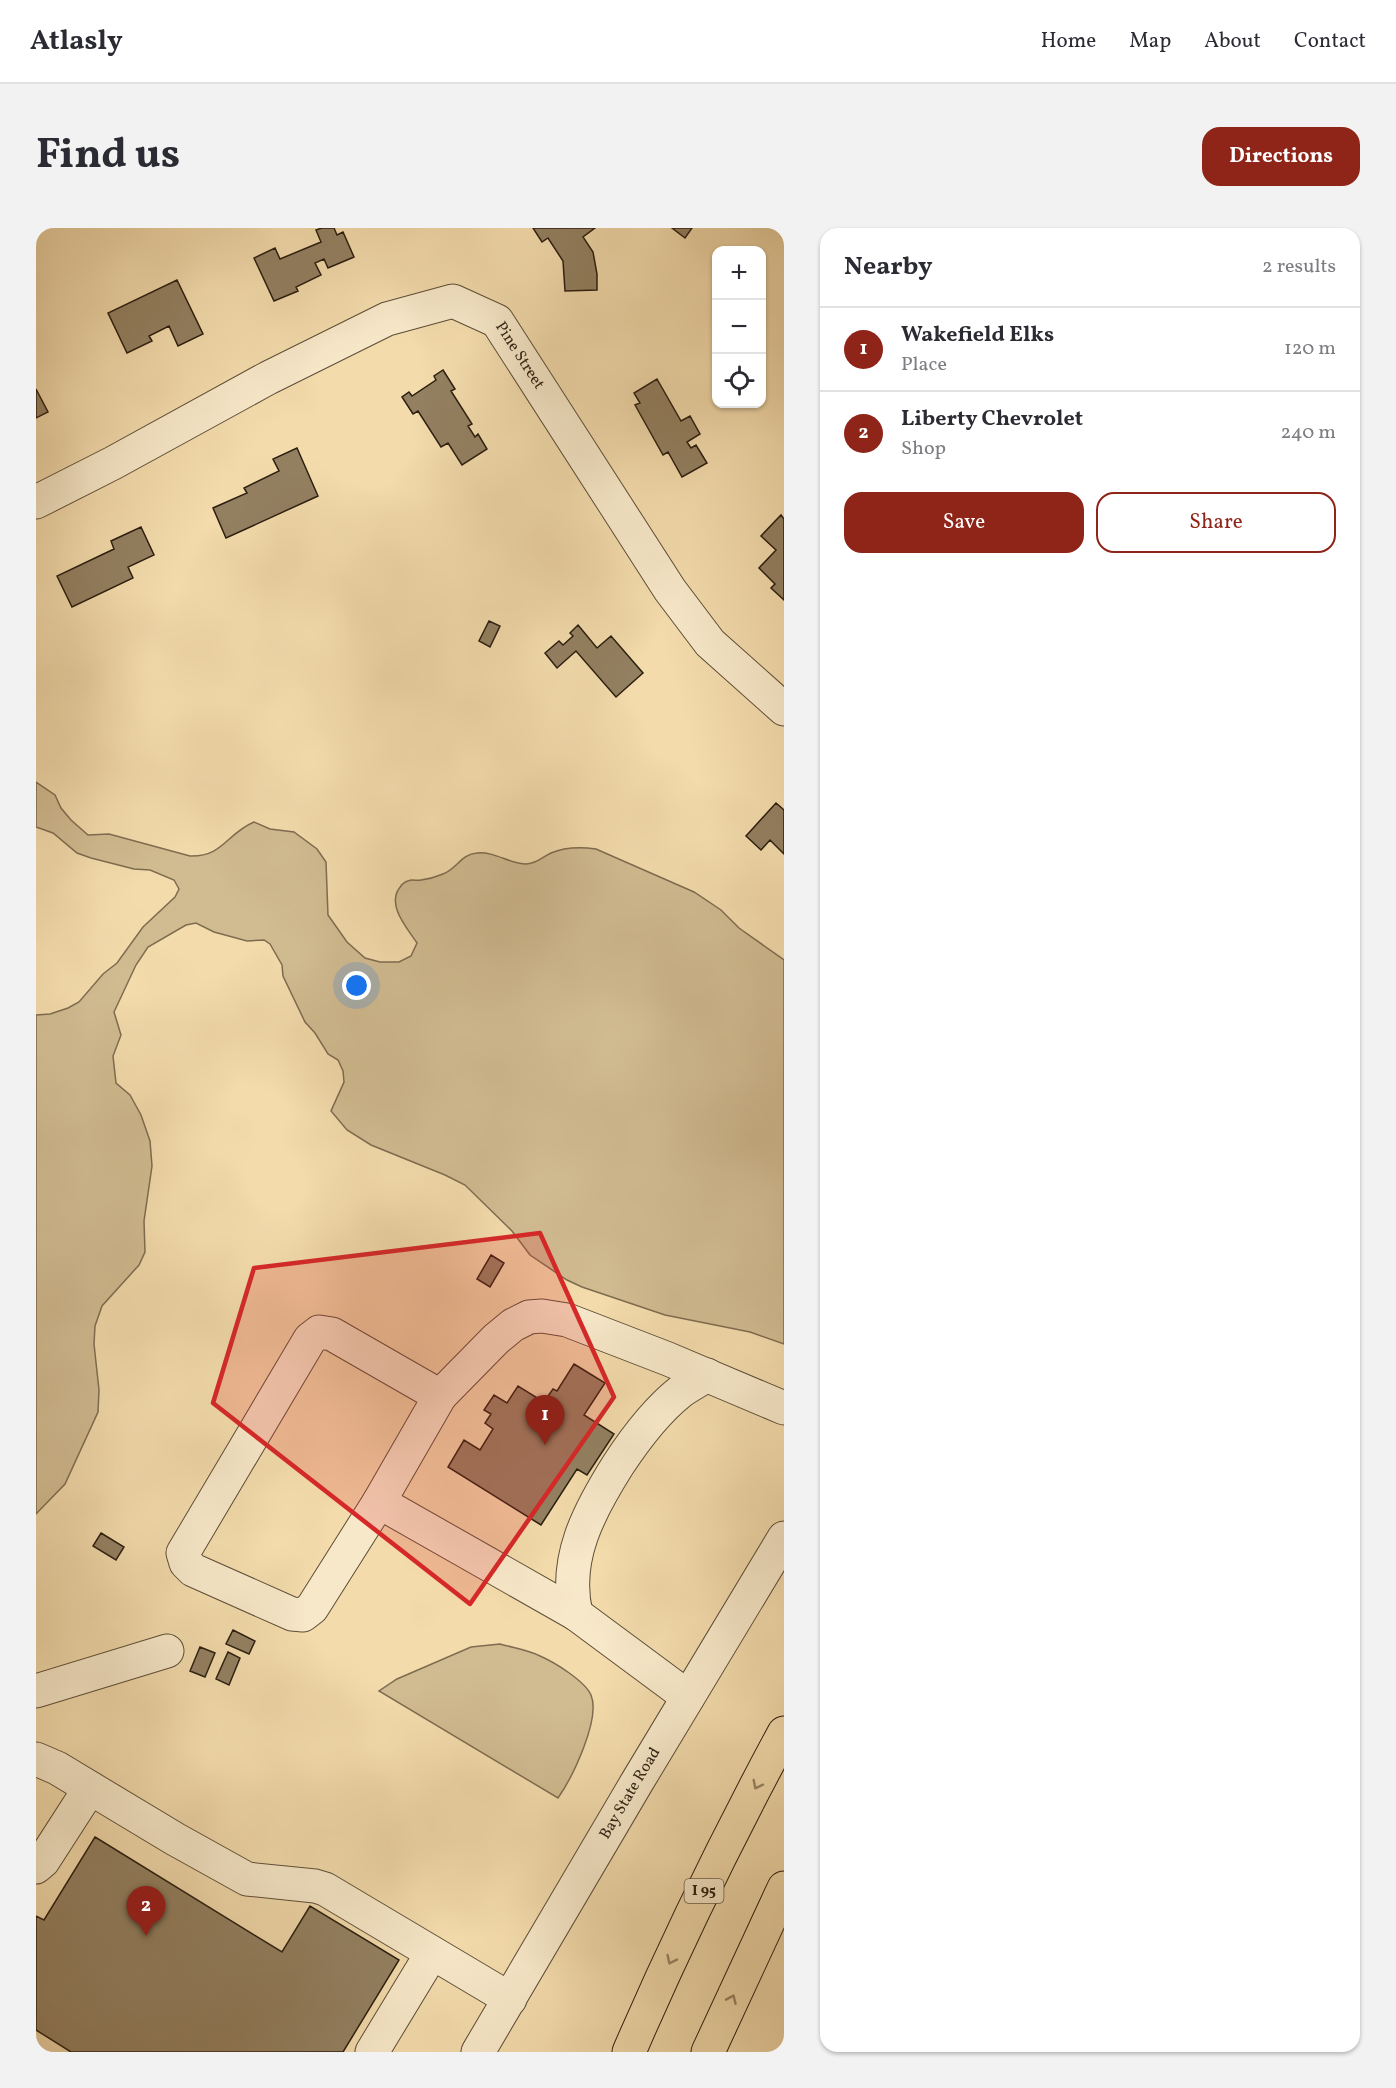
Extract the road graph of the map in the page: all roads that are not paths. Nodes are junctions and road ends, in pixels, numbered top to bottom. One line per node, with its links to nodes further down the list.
1 (36, 502): 2 (street, Pine Street)
2 (784, 709)
3 (707, 1375): 4 (street); 5 (street); 8 (street)
4 (440, 1396): 6 (street); 6 (street)
5 (784, 1408)
6 (379, 1502): 8 (street)
7 (784, 1538): 11 (street, Bay State Road)
8 (576, 1614): 11 (street)
9 (167, 1651): 10 (street)
10 (36, 1691)
11 (688, 1697): 18 (street, Bay State Road)
12 (784, 1733): 21 (highway, I 95, one-way to 21)
13 (36, 1759): 14 (street)
14 (90, 1788): 15 (street); 17 (street)
15 (36, 1867)
16 (784, 1888): 22 (highway, one-way to 16)
17 (432, 1953): 18 (street); 19 (street)
18 (510, 1999): 20 (street, Bay State Road)
19 (372, 2052)
20 (478, 2052)
21 (629, 2052)
22 (708, 2052)

